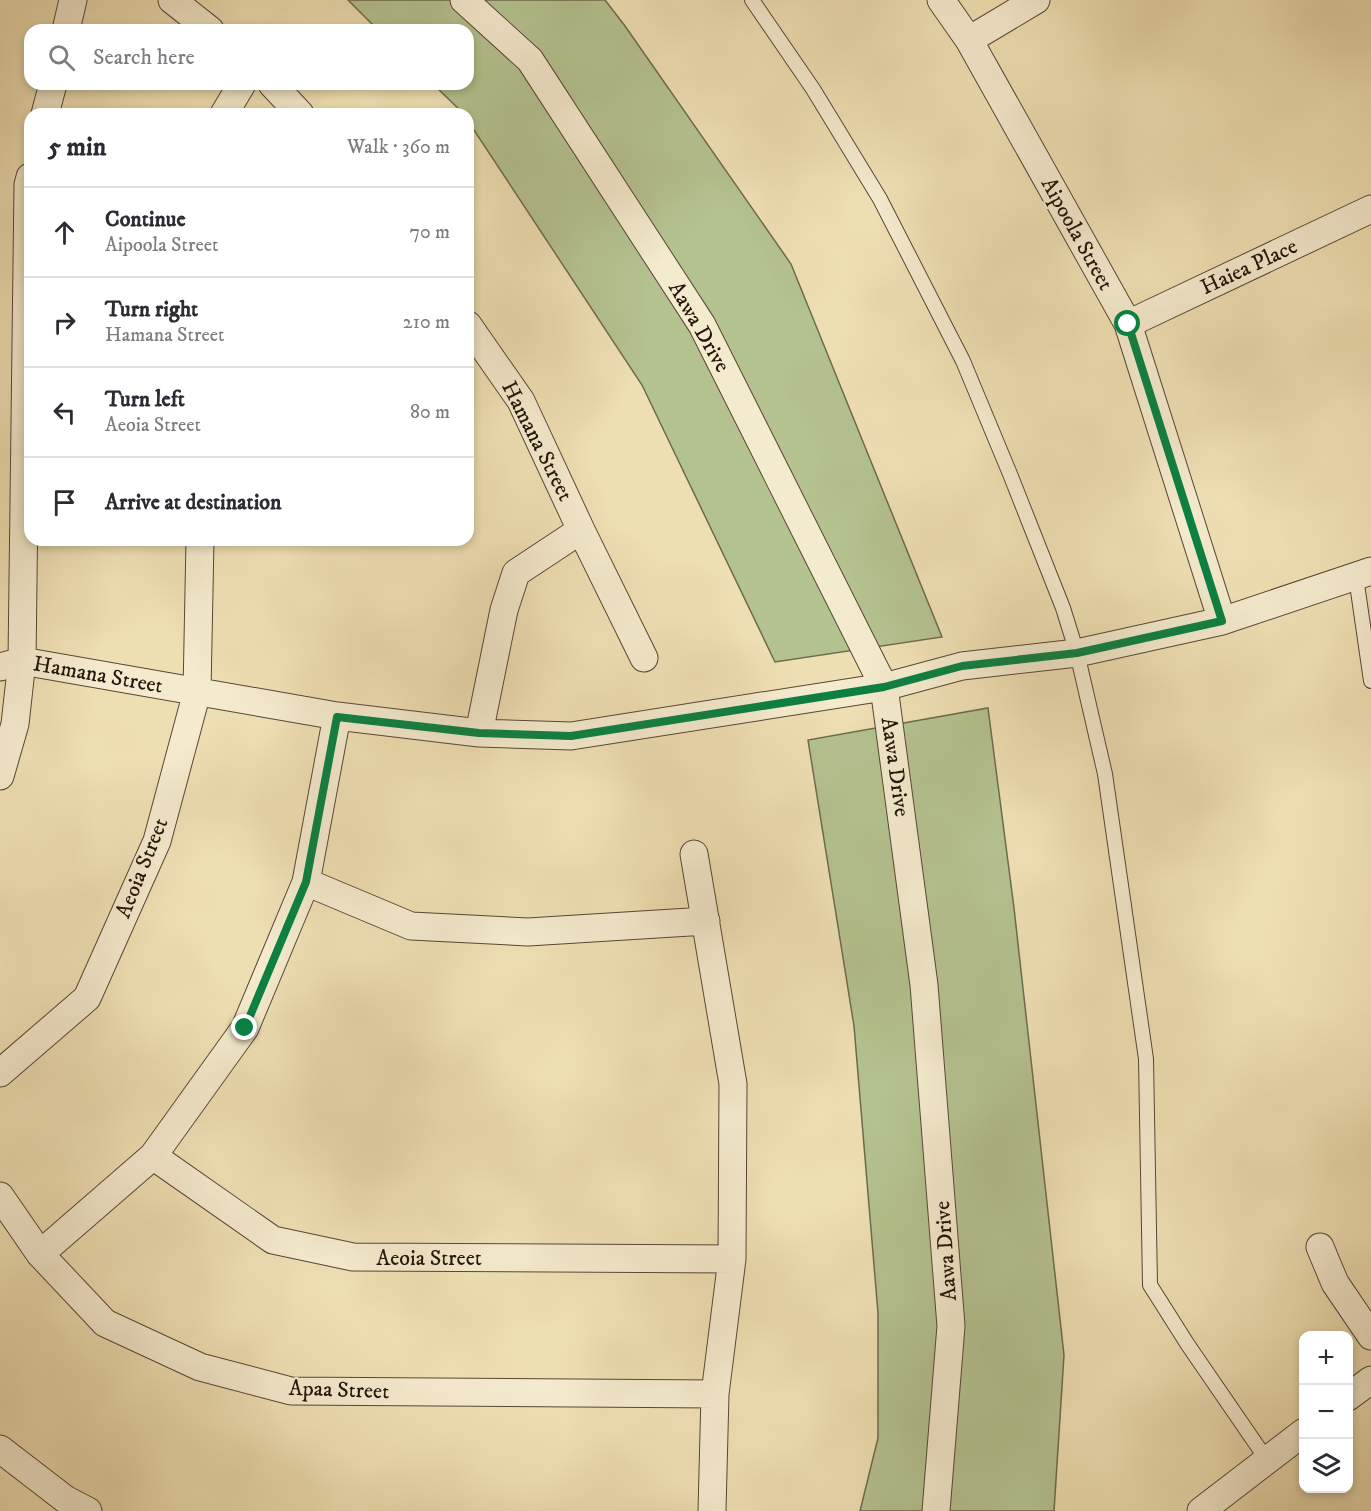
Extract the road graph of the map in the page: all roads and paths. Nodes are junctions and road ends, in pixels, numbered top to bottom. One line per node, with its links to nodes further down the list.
1 (73, 0): 7 (street)
2 (172, 0): 8 (street)
3 (464, 0): 28 (street, Aawa Drive)
4 (752, 0): 24 (lane)
5 (941, 0): 9 (street, Aipoola Street)
6 (1036, 0): 9 (street)
7 (67, 24)
8 (202, 24)
9 (969, 40): 18 (street, Aipoola Street)
10 (51, 90): 13 (street)
11 (238, 90): 14 (street)
12 (278, 90): 15 (street)
13 (47, 108)
14 (228, 108)
15 (294, 108)
16 (1371, 209): 18 (street, Haiea Place)
17 (24, 298): 26 (street)
18 (1128, 324): 23 (street, Aipoola Street)
19 (474, 334): 20 (street, Hamana Street)
20 (581, 530): 25 (street, Hamana Street); 31 (street, Hamana Street)
21 (200, 546): 29 (street, Hamana Street)
22 (1363, 574): 23 (street, Hamana Street); 27 (lane)
23 (1222, 621): 24 (street, Hamana Street)
24 (1077, 653): 28 (street, Hamana Street); 48 (lane)
25 (644, 658)
26 (11, 664): 29 (street, Hamana Street); 32 (street)
27 (1371, 681)
28 (884, 687): 31 (street, Hamana Street); 51 (street, Aawa Drive)
29 (197, 692): 30 (street, Hamana Street); 36 (street, Aeoia Street)
30 (337, 717): 31 (street, Hamana Street); 34 (street)
31 (479, 733)
32 (0, 776)
33 (693, 854): 35 (street)
34 (306, 882): 35 (street); 37 (street)
35 (706, 921): 41 (street)
36 (0, 1073)
37 (153, 1156): 40 (street); 41 (street, Aeoia Street)
38 (0, 1196): 40 (street, Apaa Street)
39 (1320, 1247): 42 (street)
40 (40, 1254): 45 (street, Apaa Street)
41 (732, 1259): 45 (street)
42 (1371, 1336)
43 (1371, 1380): 44 (street)
44 (1353, 1393)
45 (715, 1394): 50 (street)
46 (1299, 1436): 48 (street)
47 (0, 1449): 49 (street)
48 (1266, 1460): 52 (street)
49 (88, 1511)
50 (712, 1511)
51 (936, 1511)
52 (1201, 1511)

